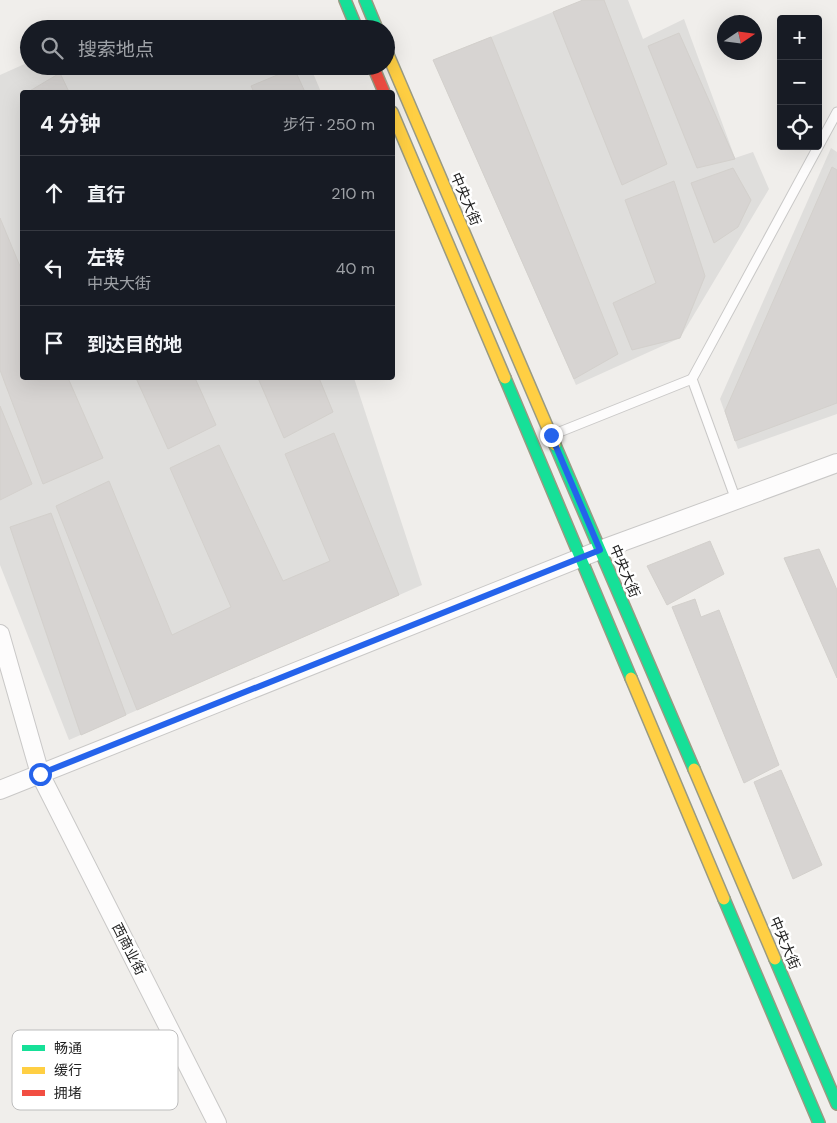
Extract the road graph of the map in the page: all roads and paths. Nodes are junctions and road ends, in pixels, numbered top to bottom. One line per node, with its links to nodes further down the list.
1 (345, 0): 3 (street)
2 (365, 0): 4 (street)
3 (353, 20)
4 (373, 20)
5 (395, 71): 11 (street, 中央大街)
6 (377, 75): 7 (street)
7 (383, 90)
8 (837, 112): 10 (lane)
9 (395, 119): 15 (street)
10 (692, 379): 11 (lane); 13 (lane)
11 (551, 435): 14 (street, 中央大街)
12 (837, 464): 13 (street)
13 (736, 500): 14 (street)
14 (600, 550): 15 (street); 21 (street, 中央大街)
15 (581, 558): 17 (street); 23 (street)
16 (0, 634): 17 (street, 西商业街)
17 (40, 774): 18 (street); 19 (street, 西商业街)
18 (0, 790)
19 (170, 1030)
20 (178, 1046): 22 (street, 西商业街)
21 (837, 1104)
22 (217, 1123)
23 (819, 1123)

